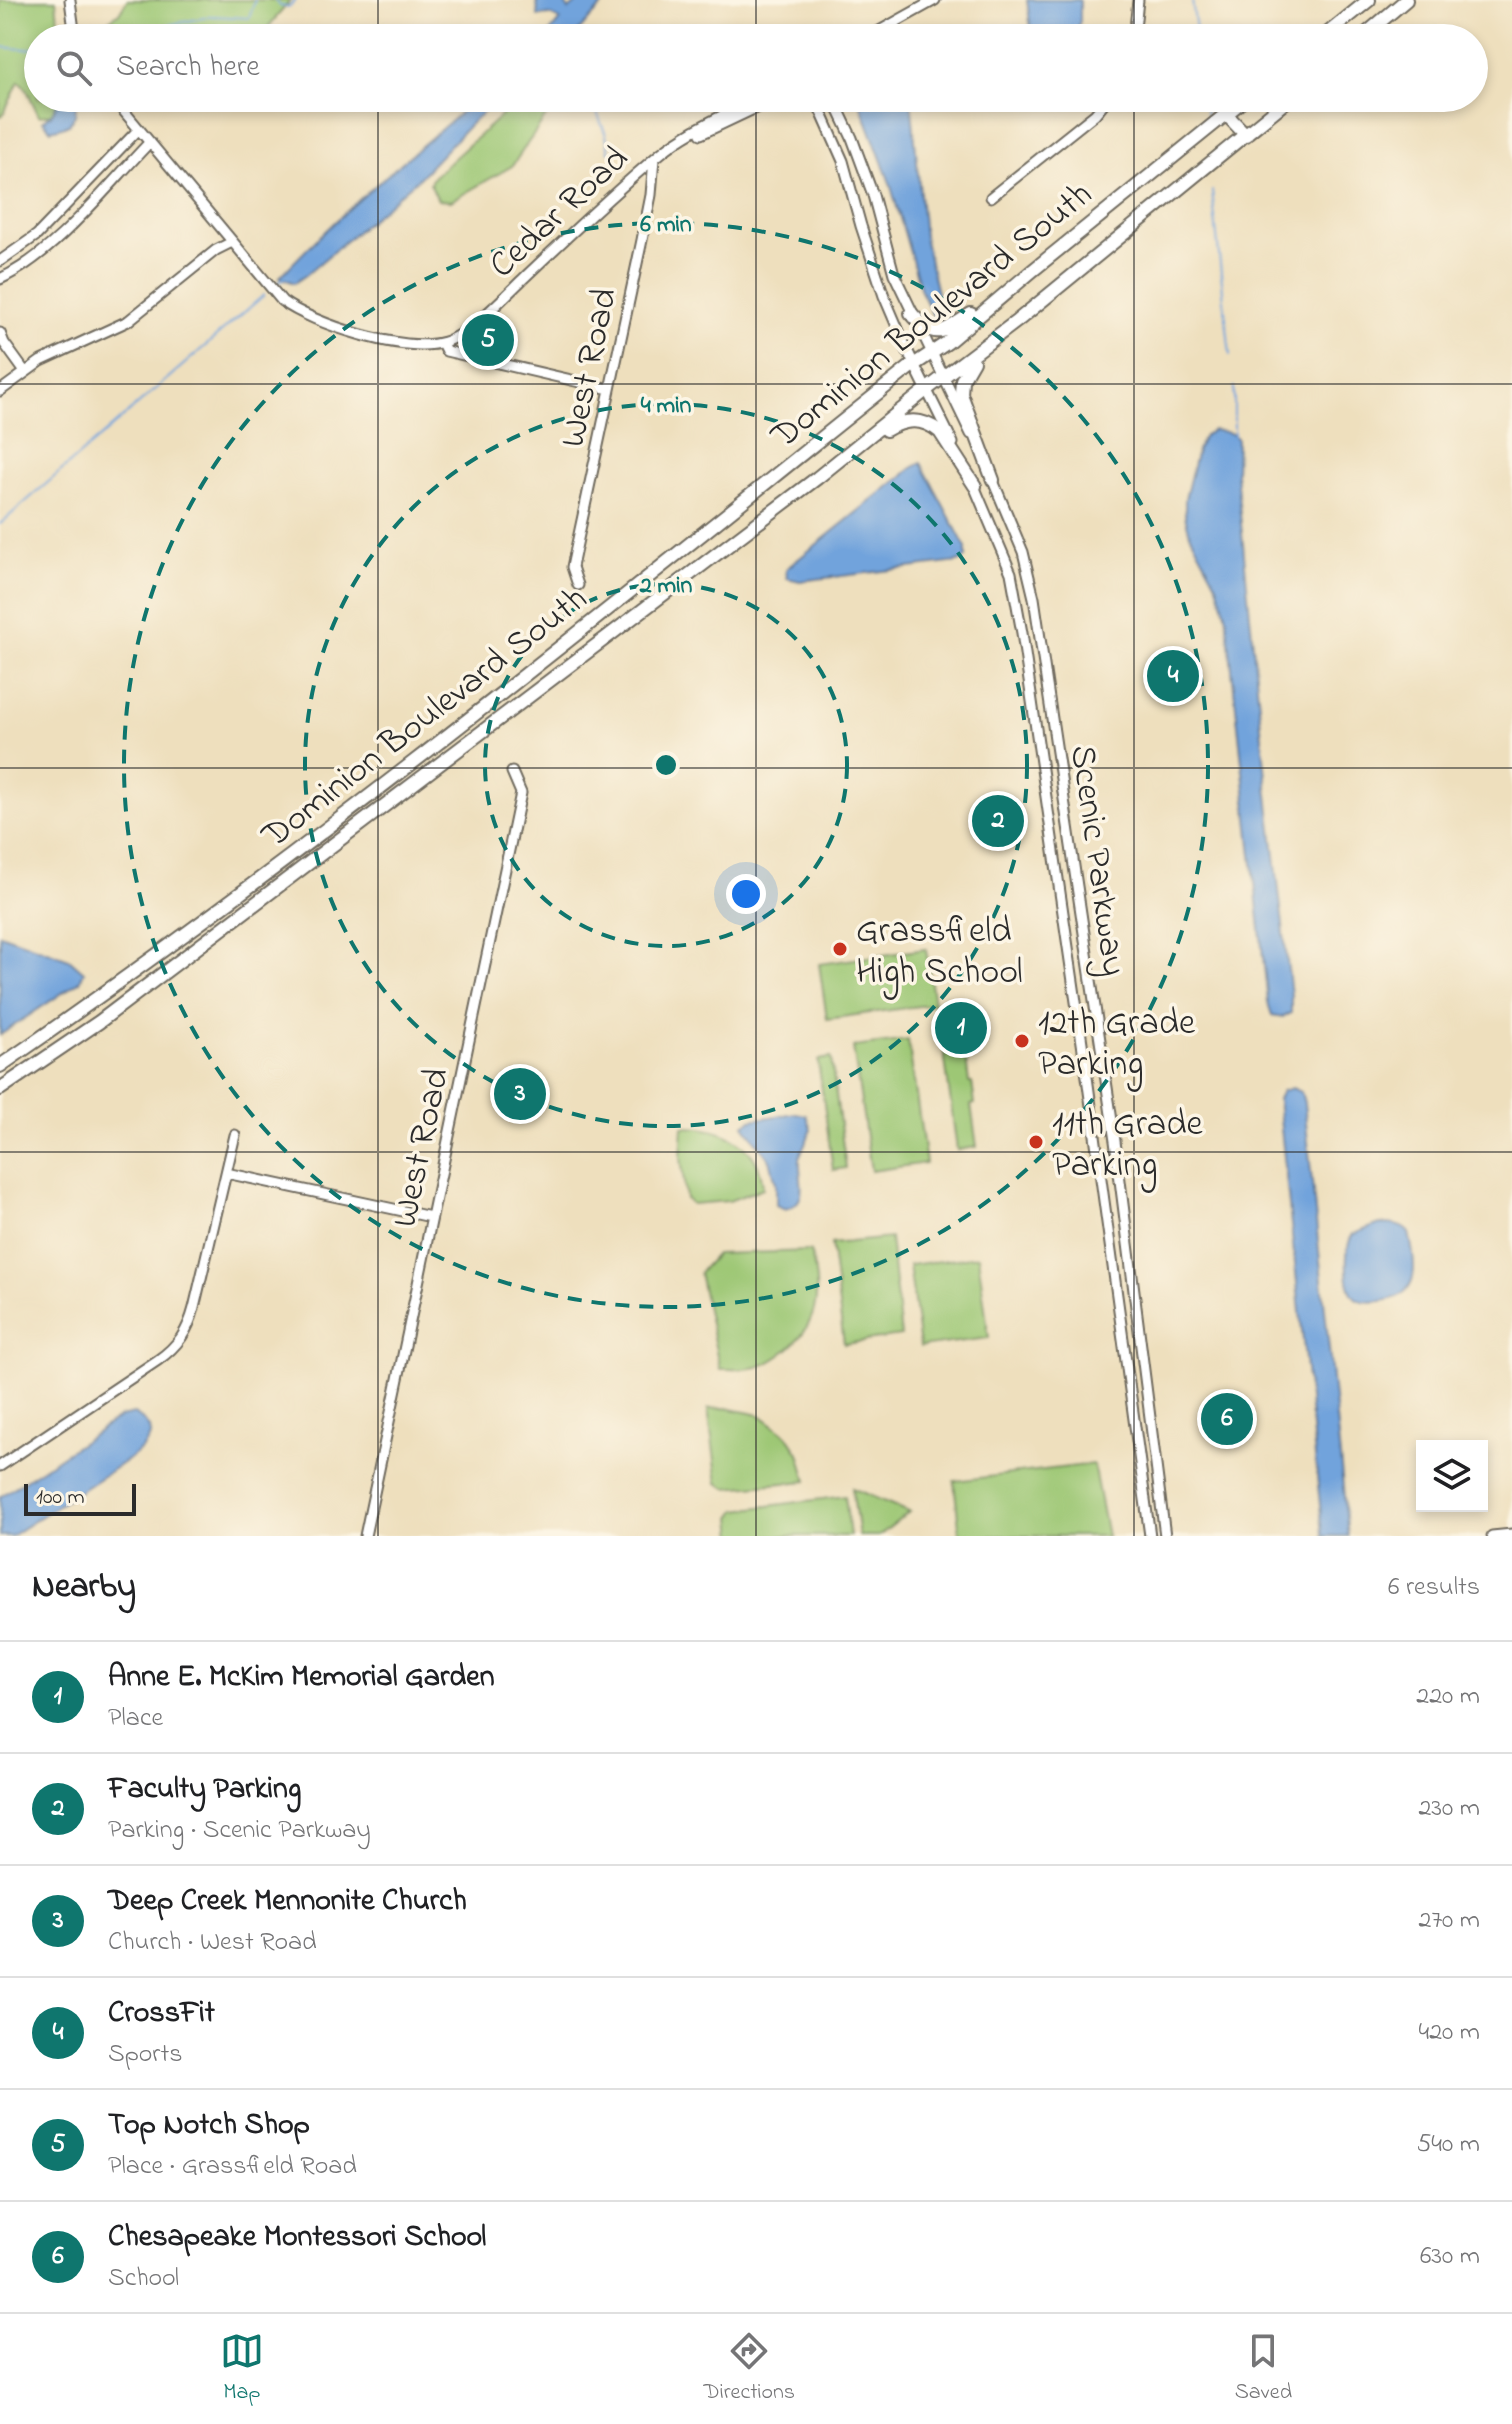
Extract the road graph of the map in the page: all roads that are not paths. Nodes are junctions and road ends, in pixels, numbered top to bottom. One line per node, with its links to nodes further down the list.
1 (70, 0): 6 (street)
2 (935, 0): 7 (street)
3 (1138, 0): 8 (street)
4 (1369, 0): 9 (highway)
5 (1406, 0): 10 (highway)
6 (73, 24)
7 (892, 24)
8 (1135, 24)
9 (1339, 24)
10 (1378, 24)
11 (125, 112): 20 (street)
12 (732, 112): 23 (street, Cedar Road)
13 (750, 112): 23 (street)
14 (821, 112): 35 (street, Scenic Parkway)
15 (840, 112): 30 (street, Scenic Parkway)
16 (1097, 112): 25 (street)
17 (1228, 112): 19 (highway, Dominion Boulevard South)
18 (1273, 112): 21 (highway, Dominion Boulevard South)
19 (1226, 114): 21 (highway); 29 (highway, Dominion Boulevard South)
20 (139, 129): 22 (street); 27 (street)
21 (1246, 135): 31 (highway, Dominion Boulevard South)
22 (150, 142): 26 (street); 28 (street)
23 (672, 146): 24 (street, Cedar Road)
24 (654, 159): 33 (street, Cedar Road); 38 (street, West Road)
25 (991, 197)
26 (232, 242): 33 (street); 36 (street)
27 (0, 261)
28 (0, 279)
29 (1008, 291): 30 (highway); 34 (highway, Dominion Boulevard South)
30 (911, 313): 34 (street, Scenic Parkway)
31 (1003, 332): 37 (highway, Dominion Boulevard South); 42 (highway)
32 (0, 333): 36 (street)
33 (442, 343): 38 (street)
34 (931, 355): 35 (highway, Dominion Boulevard South); 37 (street, Scenic Parkway)
35 (915, 364): 39 (street, Scenic Parkway); 44 (highway, Dominion Boulevard South)
36 (25, 372): 40 (street)
37 (943, 378): 39 (highway, Dominion Boulevard South); 42 (street, Scenic Parkway)
38 (610, 389): 46 (street, West Road)
39 (926, 390): 41 (highway, Dominion Boulevard South); 43 (street, Scenic Parkway)
40 (0, 391)
41 (837, 462): 43 (highway); 45 (highway, Dominion Boulevard South)
42 (993, 480): 57 (street, Scenic Parkway)
43 (975, 486): 56 (street, Scenic Parkway)
44 (671, 558): 45 (highway); 48 (highway, Dominion Boulevard South)
45 (685, 578): 49 (highway, Dominion Boulevard South)
46 (578, 585)
47 (512, 772): 52 (street, West Road)
48 (0, 1066)
49 (0, 1089)
50 (235, 1135): 51 (street)
51 (226, 1173): 52 (street); 53 (street)
52 (431, 1217): 55 (street, West Road)
53 (0, 1466)
54 (1512, 1534): 58 (street)
55 (365, 1536)
56 (1150, 1536)
57 (1165, 1536)
58 (1492, 1536)

